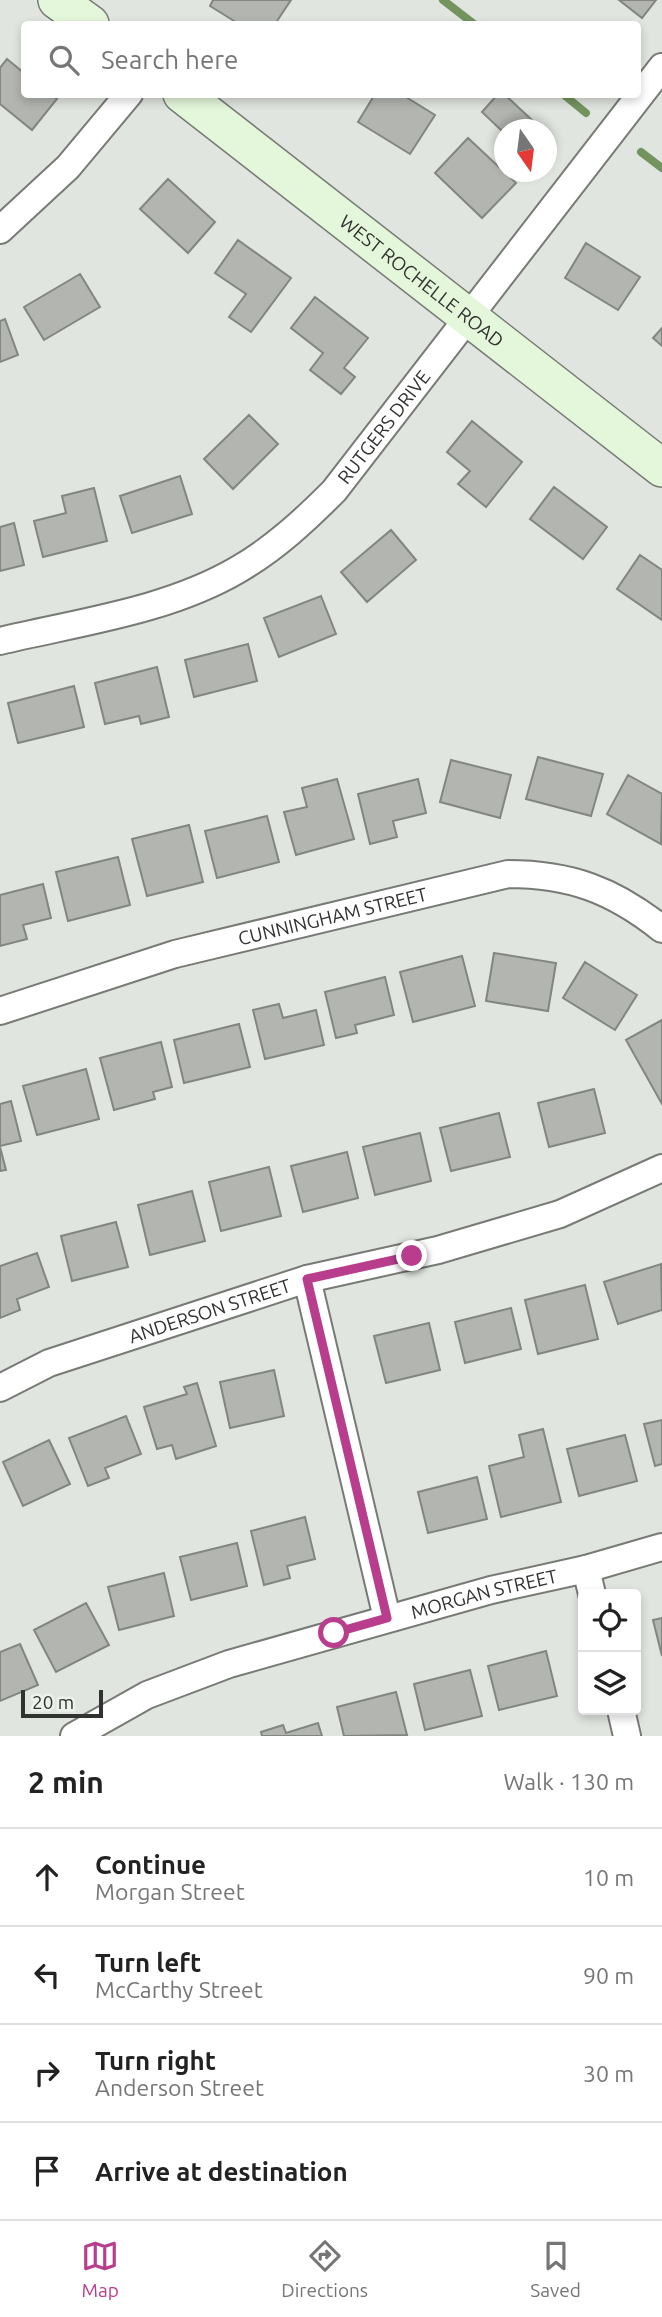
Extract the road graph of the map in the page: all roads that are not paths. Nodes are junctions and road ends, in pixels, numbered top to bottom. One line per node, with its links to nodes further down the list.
1 (57, 0): 2 (street)
2 (86, 21)
3 (662, 67): 4 (street, RUTGERS DRIVE)
4 (641, 94)
5 (126, 98): 8 (street)
6 (187, 98): 9 (street, WEST ROCHELLE ROAD)
7 (638, 98): 9 (street, RUTGERS DRIVE)
8 (0, 230)
9 (468, 316): 10 (street, WEST ROCHELLE ROAD); 11 (street, RUTGERS DRIVE)
10 (662, 468)
11 (0, 641)
12 (662, 929): 13 (street, CUNNINGHAM STREET)
13 (0, 1012)
14 (662, 1168): 15 (street, ANDERSON STREET)
15 (307, 1279): 16 (street, ANDERSON STREET); 19 (street)
16 (0, 1388)
17 (662, 1547): 18 (street, MORGAN STREET)
18 (589, 1582): 19 (street, MORGAN STREET)
19 (387, 1618): 21 (street, MORGAN STREET)
20 (622, 1715): 22 (street)
21 (74, 1736)
22 (627, 1736)

